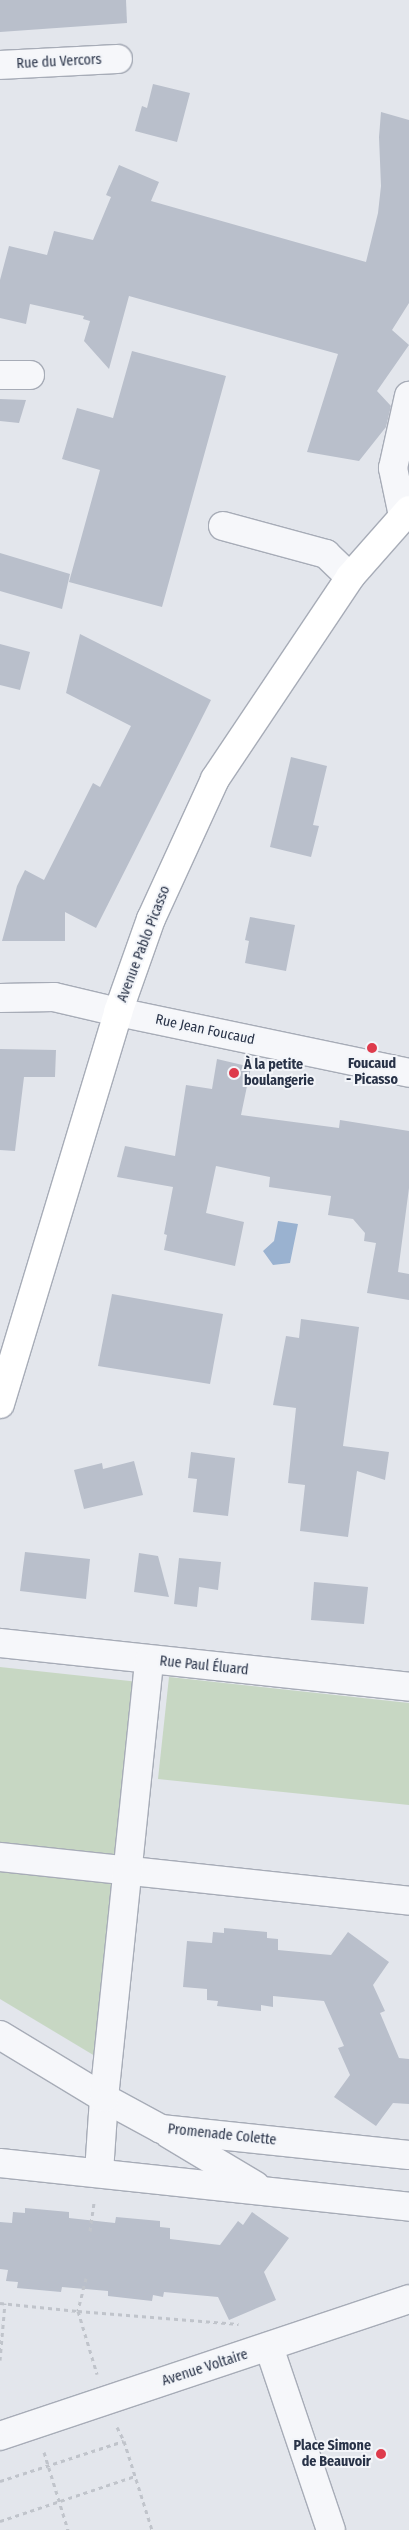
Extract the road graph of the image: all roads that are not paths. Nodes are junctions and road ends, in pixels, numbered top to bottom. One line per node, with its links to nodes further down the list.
1 (118, 59): 2 (street, Rue du Vercors)
2 (0, 65)
3 (0, 375): 4 (street)
4 (30, 375)
5 (409, 396): 6 (street)
6 (406, 513): 8 (main road, Avenue Pablo Picasso)
7 (224, 526): 8 (street)
8 (350, 577): 10 (main road, Avenue Pablo Picasso)
9 (0, 998): 10 (street, Rue Jean Foucaud)
10 (118, 1012): 11 (street, Rue Jean Foucaud); 12 (main road, Avenue Pablo Picasso)
11 (409, 1073)
12 (0, 1404)
13 (0, 1643): 14 (street, Rue Paul Éluard)
14 (149, 1660): 15 (street, Rue Paul Éluard); 17 (street)
15 (409, 1686)
16 (0, 1857): 17 (street)
17 (127, 1871): 18 (street); 20 (street)
18 (409, 1901)
19 (0, 2035): 20 (street, Promenade Colette)
20 (104, 2098): 21 (street, Promenade Colette); 24 (street)
21 (161, 2129): 22 (street, Promenade Colette); 25 (street)
22 (409, 2155)
23 (0, 2163): 24 (street)
24 (98, 2172): 25 (street)
25 (265, 2191): 26 (street)
26 (409, 2207)
27 (409, 2299): 28 (street, Avenue Voltaire)
28 (269, 2347): 29 (street, Avenue Voltaire); 30 (street)
29 (0, 2436)
30 (331, 2530)

